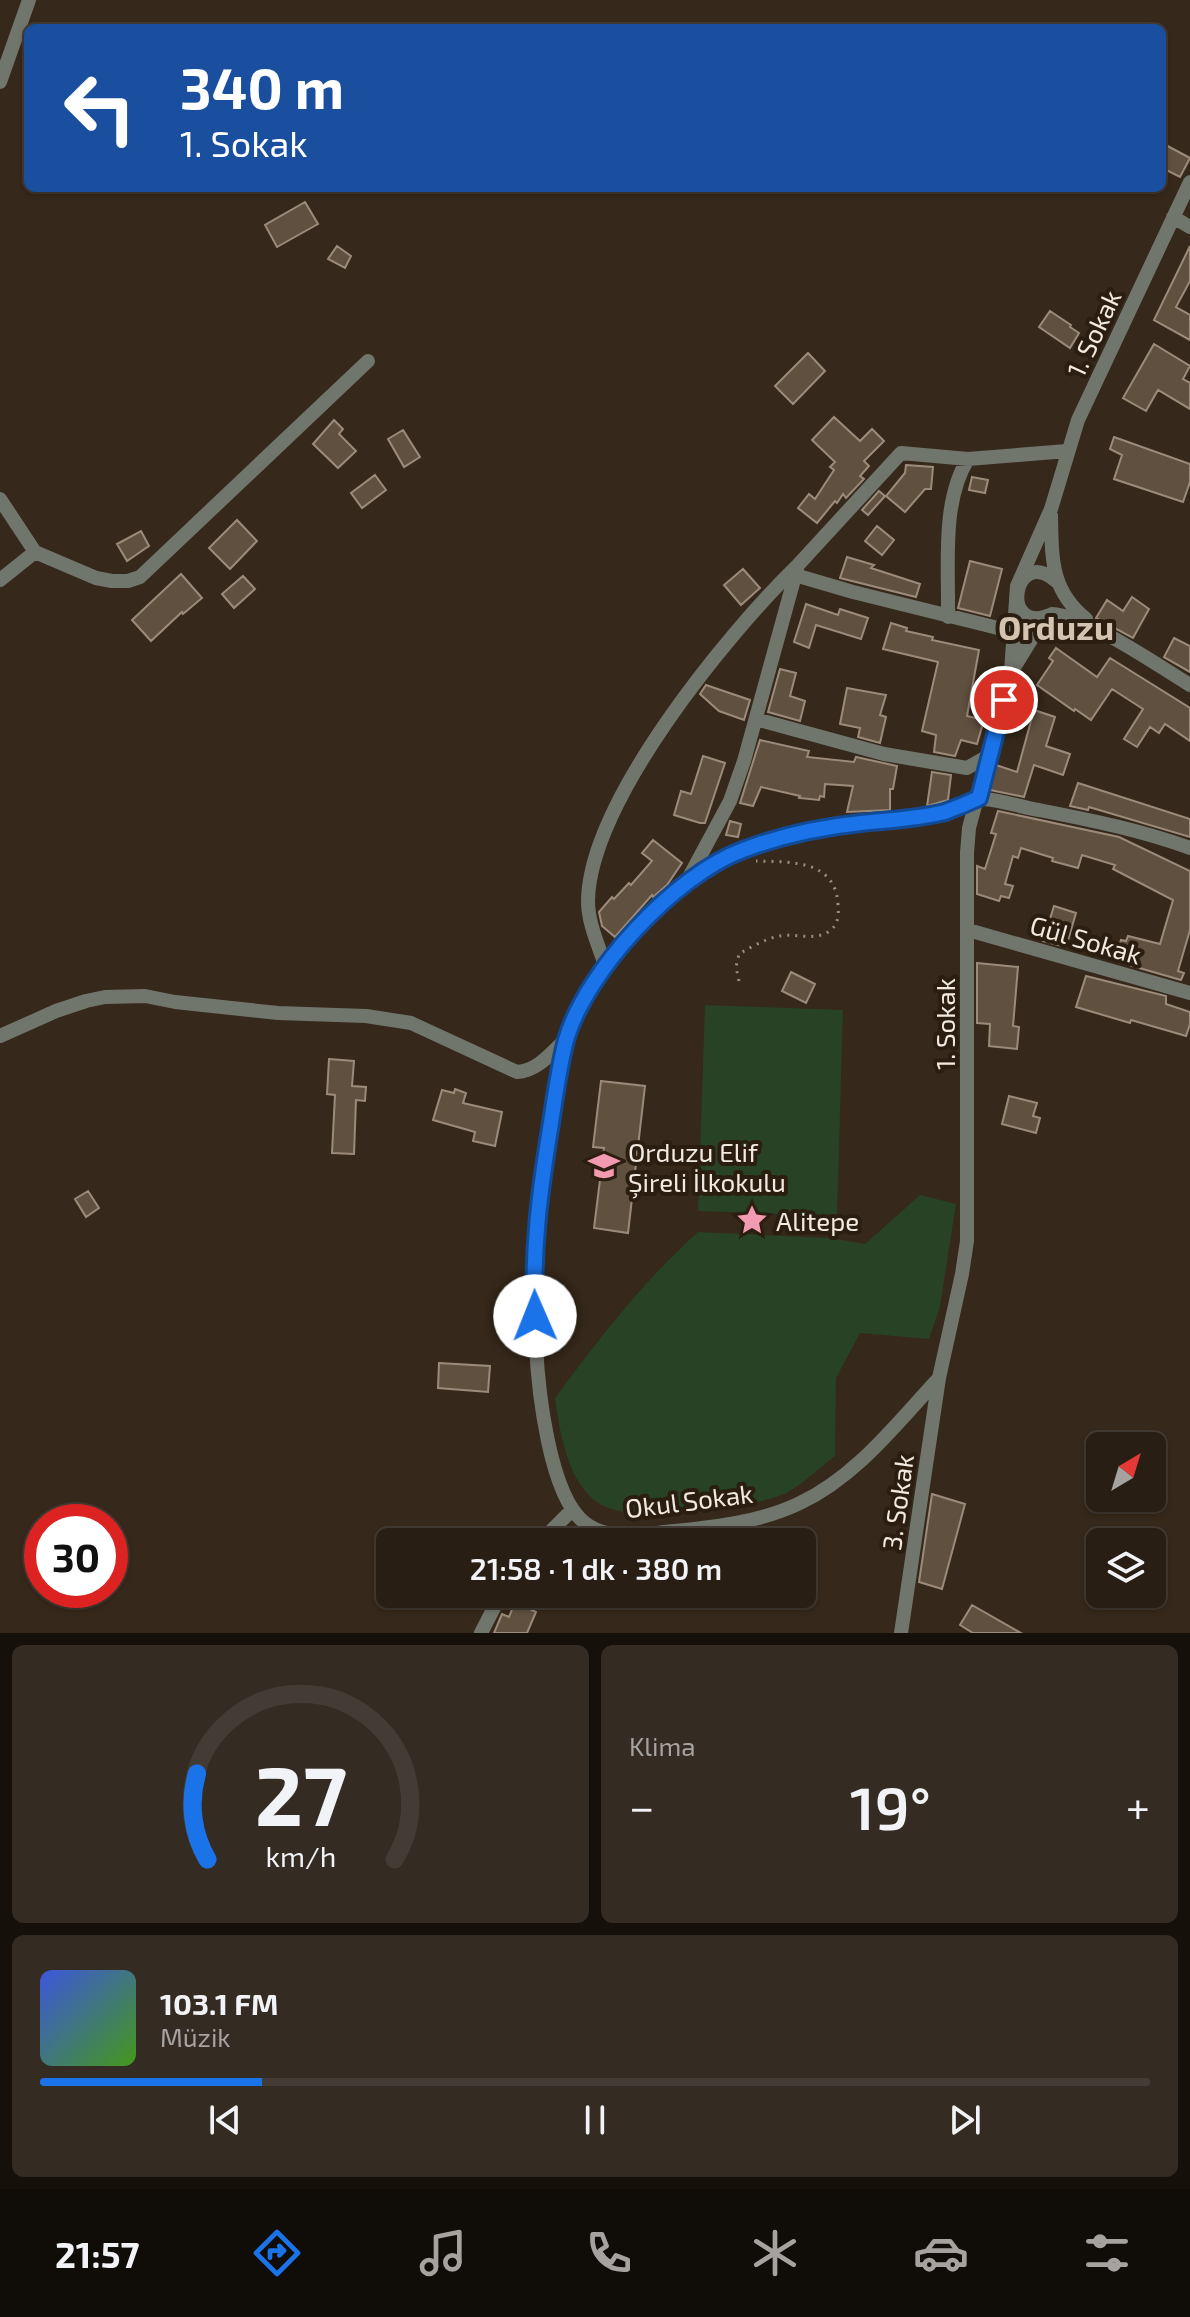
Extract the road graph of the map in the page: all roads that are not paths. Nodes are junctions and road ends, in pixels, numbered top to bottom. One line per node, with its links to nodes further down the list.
1 (29, 0): 2 (street)
2 (0, 82)
3 (1190, 182): 4 (street, 1. Sokak)
4 (1173, 217): 5 (street); 7 (street, 1. Sokak)
5 (1190, 227)
6 (368, 361): 11 (street)
7 (1067, 451): 8 (street); 10 (street, 1. Sokak)
8 (968, 459): 12 (street); 17 (street)
9 (0, 499): 11 (street)
10 (1051, 509): 14 (street); 15 (street)
11 (35, 552): 13 (street)
12 (796, 570): 17 (street); 22 (street); 28 (street)
13 (0, 580)
14 (1058, 584): 15 (street); 16 (street); 19 (street)
15 (1015, 594): 16 (street); 18 (street)
16 (1052, 614): 19 (street); 20 (street)
17 (948, 617): 18 (street)
18 (1014, 632): 20 (street)
19 (1105, 634): 21 (street)
20 (1011, 672): 23 (street, 1. Sokak)
21 (1190, 685)
22 (756, 719): 23 (street); 26 (street)
23 (988, 756): 24 (street, 1. Sokak)
24 (979, 798): 25 (street); 26 (street); 27 (street, 1. Sokak)
25 (1190, 848)
26 (686, 883): 28 (street)
27 (968, 930): 29 (street, Gül Sokak); 32 (street, 1. Sokak)
28 (605, 965): 31 (street)
29 (1190, 993)
30 (0, 1036): 31 (street)
31 (567, 1038): 33 (street)
32 (939, 1378): 33 (street, Okul Sokak); 37 (street, 3. Sokak)
33 (572, 1510): 34 (street)
34 (554, 1528)
35 (494, 1608): 36 (street)
36 (481, 1633)
37 (901, 1633)

